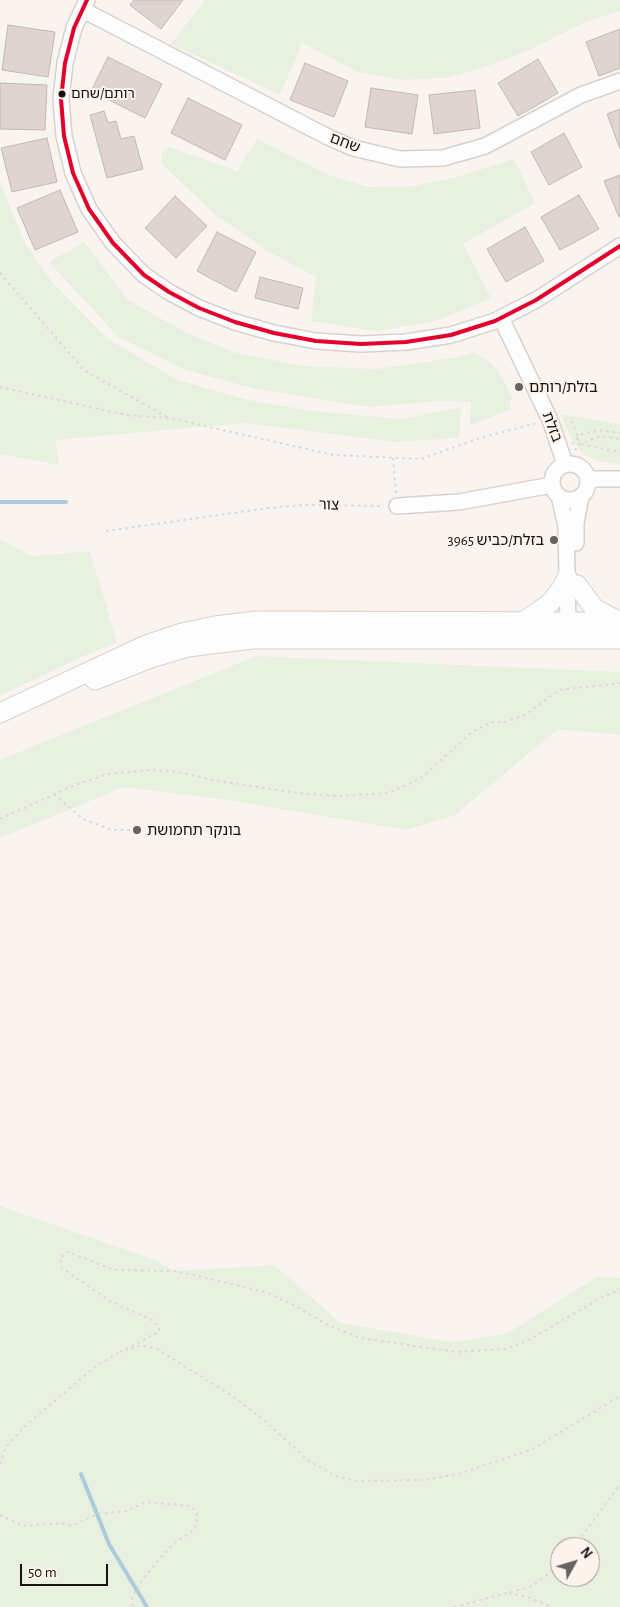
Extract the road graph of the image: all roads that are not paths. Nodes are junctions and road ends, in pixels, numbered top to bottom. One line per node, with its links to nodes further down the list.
1 (85, 5): 2 (street, שחם); 4 (street)
2 (620, 81)
3 (620, 246): 4 (street)
4 (501, 318): 5 (street, בזלת)
5 (563, 459): 6 (street); 8 (street)
6 (588, 479): 7 (street); 9 (street)
7 (620, 479)
8 (556, 490): 9 (street); 10 (street); 11 (street)
9 (581, 497): 11 (street)
10 (397, 506)
11 (572, 581): 12 (main road); 13 (main road); 14 (street)
12 (523, 622): 14 (main road); 16 (main road)
13 (620, 622): 14 (main road)
14 (573, 627): 15 (main road); 16 (main road)
15 (620, 639)
16 (0, 714)

